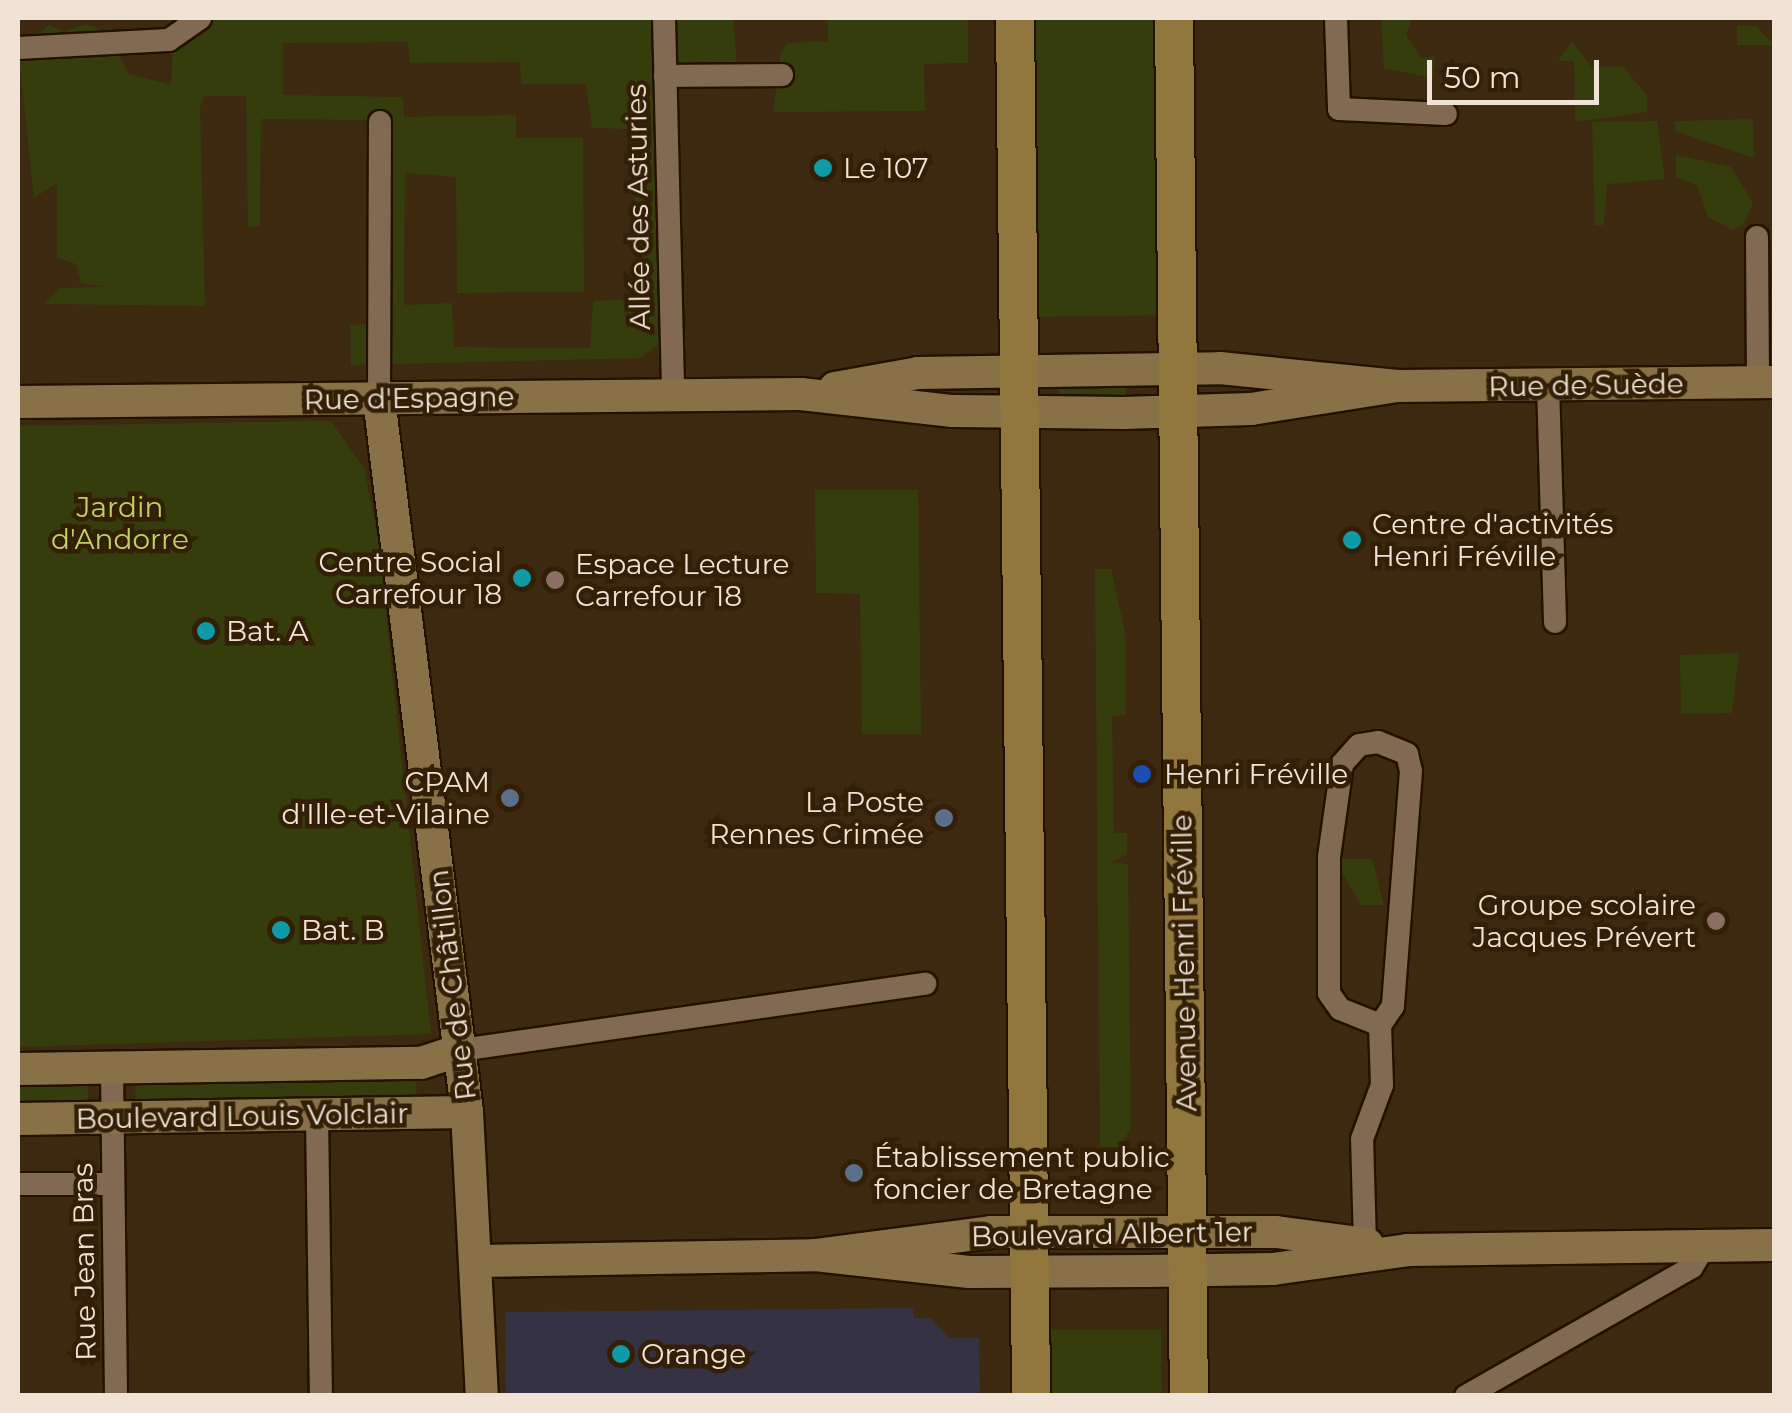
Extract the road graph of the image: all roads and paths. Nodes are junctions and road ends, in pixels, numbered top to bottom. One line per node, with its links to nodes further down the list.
1 (200, 18): 6 (street)
2 (664, 18): 8 (street, Allée des Asturies)
3 (1015, 18): 13 (main road)
4 (1174, 18): 12 (main road, Avenue Henri Fréville)
5 (1336, 18): 9 (street)
6 (18, 48)
7 (782, 74): 8 (street)
8 (665, 76): 19 (street, Allée des Asturies)
9 (1446, 114)
10 (380, 122): 20 (street)
11 (1757, 237): 15 (street)
12 (1178, 369): 13 (street); 17 (street, Rue de Suède); 23 (main road, Avenue Henri Fréville)
13 (1018, 370): 14 (street, Rue d'Espagne); 24 (main road)
14 (918, 373): 18 (street, Rue d'Espagne); 22 (street)
15 (1766, 382): 16 (street, Rue de Suède)
16 (1548, 385): 17 (street, Rue de Suède); 25 (street)
17 (1397, 386): 23 (street, Rue de Suède)
18 (801, 394): 19 (street, Rue d'Espagne); 22 (street, Rue d'Espagne)
19 (673, 396): 20 (street, Rue d'Espagne)
20 (379, 398): 21 (street, Rue d'Espagne); 28 (street, Rue de Châtillon)
21 (18, 402)
22 (919, 408): 24 (street, Rue d'Espagne)
23 (1177, 411): 24 (street); 37 (main road, Avenue Henri Fréville)
24 (1020, 412): 38 (main road)
25 (1555, 622)
26 (925, 984): 28 (street)
27 (1380, 1025): 27 (street); 39 (street)
28 (460, 1050): 29 (street, Boulevard Louis Volclair); 31 (street, Rue de Châtillon)
29 (112, 1068): 30 (street, Boulevard Louis Volclair); 33 (street, Rue Jean Bras)
30 (18, 1069)
31 (467, 1112): 32 (street, Boulevard Louis Volclair); 44 (street, Rue de Châtillon)
32 (317, 1116): 33 (street, Boulevard Louis Volclair); 48 (street)
33 (112, 1118): 34 (street, Boulevard Louis Volclair); 36 (street, Rue Jean Bras)
34 (18, 1119)
35 (18, 1184): 36 (street)
36 (113, 1184): 47 (street, Rue Jean Bras)
37 (1188, 1232): 38 (street, Boulevard Albert 1er); 39 (street, Boulevard Albert 1er); 45 (main road, Avenue Henri Fréville)
38 (1029, 1233): 43 (street, Boulevard Albert 1er); 46 (main road)
39 (1365, 1244): 42 (street, Boulevard Albert 1er)
40 (1774, 1245): 41 (street, Boulevard Albert 1er)
41 (1704, 1247): 42 (street, Boulevard Albert 1er); 52 (street)
42 (1408, 1250): 45 (street, Boulevard Albert 1er)
43 (815, 1255): 44 (street, Boulevard Albert 1er); 46 (street, Boulevard Albert 1er)
44 (478, 1262): 49 (street, Rue de Châtillon)
45 (1188, 1270): 46 (street, Boulevard Albert 1er); 51 (main road, Avenue Henri Fréville)
46 (1029, 1272): 50 (main road)
47 (116, 1396)
48 (321, 1396)
49 (482, 1396)
50 (1031, 1396)
51 (1189, 1396)
52 (1466, 1396)

